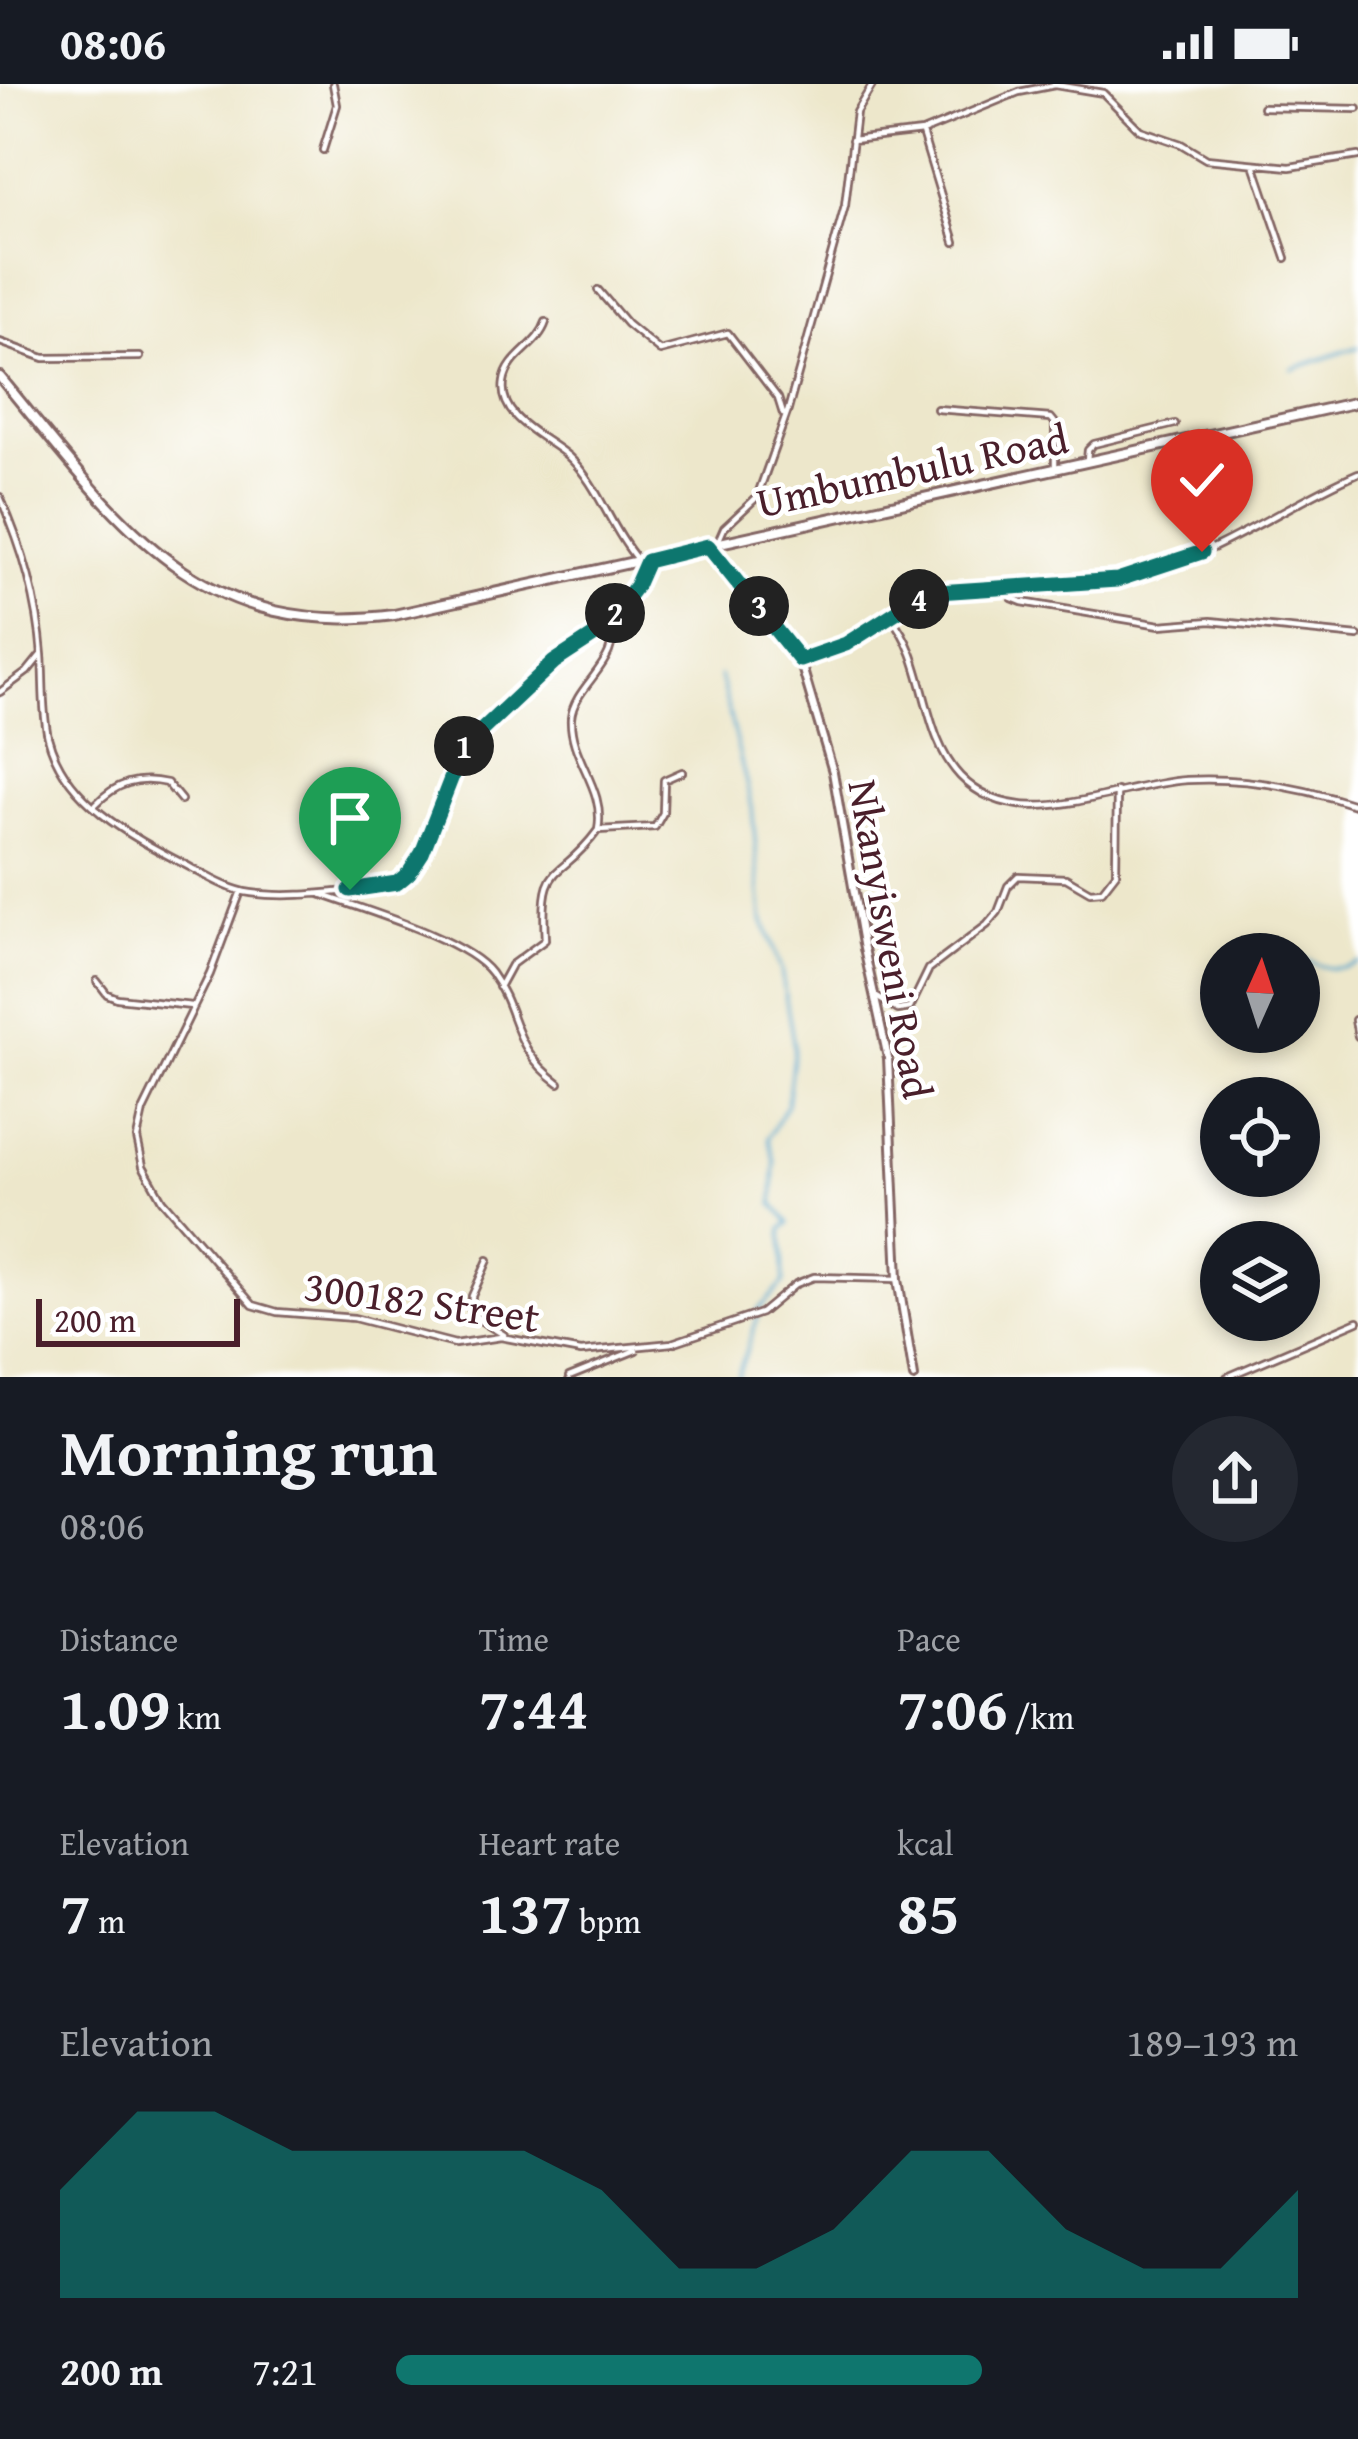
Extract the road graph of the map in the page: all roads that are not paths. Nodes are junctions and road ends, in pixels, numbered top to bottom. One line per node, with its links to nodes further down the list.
1 (333, 84): 7 (street)
2 (873, 84): 6 (street)
3 (1263, 107): 4 (street)
4 (1358, 109)
5 (922, 132): 6 (street); 9 (street); 10 (street)
6 (852, 140): 19 (street)
7 (323, 150)
8 (1358, 156): 9 (street)
9 (1254, 166): 11 (street)
10 (955, 242)
11 (1286, 258)
12 (598, 290): 19 (street)
13 (546, 322): 26 (street)
14 (0, 342): 15 (street)
15 (140, 357)
16 (0, 377): 26 (main road, Umbumbulu Road)
17 (1358, 402): 21 (main road, Umbumbulu Road)
18 (937, 409): 22 (street)
19 (784, 420): 25 (street)
20 (1175, 424): 21 (street)
21 (1087, 462): 22 (main road, Umbumbulu Road)
22 (1054, 470): 25 (main road, Umbumbulu Road)
23 (1358, 473): 27 (street)
24 (0, 497): 31 (street)
25 (712, 545): 26 (main road, Umbumbulu Road); 32 (street, Nkanyisweni Road)
26 (643, 562): 29 (street)
27 (1004, 586): 28 (street); 30 (street)
28 (890, 616): 32 (street); 35 (street)
29 (608, 623): 39 (street); 41 (street)
30 (1358, 636)
31 (42, 653): 33 (street); 37 (street)
32 (800, 660): 44 (street, Nkanyisweni Road)
33 (0, 692)
34 (682, 772): 39 (street)
35 (1117, 790): 38 (street); 44 (street)
36 (181, 800): 37 (street)
37 (94, 806): 40 (street)
38 (1358, 806)
39 (598, 830): 43 (street)
40 (242, 891): 41 (street); 45 (street, 300182 Street)
41 (315, 892): 43 (street)
42 (97, 981): 45 (street)
43 (499, 987): 48 (street)
44 (875, 997): 50 (street, Nkanyisweni Road)
45 (194, 1005): 52 (street, 300182 Street)
46 (1354, 1020): 47 (street)
47 (1358, 1036)
48 (559, 1083)
49 (488, 1260): 52 (street)
50 (898, 1279): 53 (street, 300182 Street); 55 (street, Nkanyisweni Road)
51 (1358, 1322): 56 (street)
52 (507, 1337): 53 (street, 300182 Street)
53 (637, 1349): 54 (street)
54 (569, 1377)
55 (914, 1377)
56 (1227, 1377)

